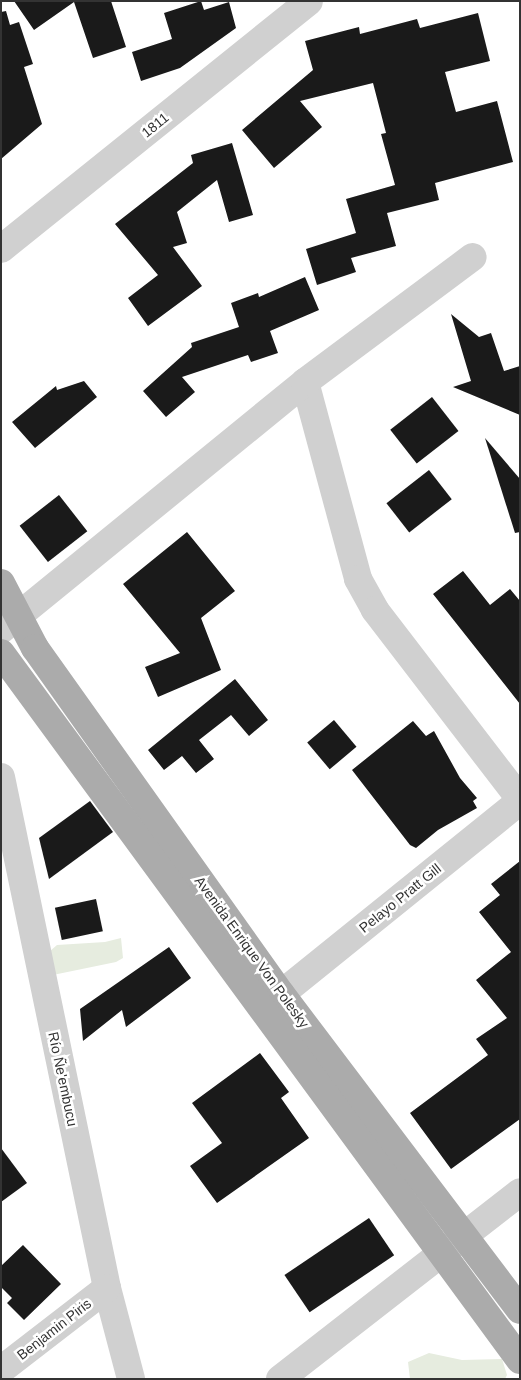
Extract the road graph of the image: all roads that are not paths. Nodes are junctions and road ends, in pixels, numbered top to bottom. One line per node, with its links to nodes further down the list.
1 (309, 1): 2 (street, 1811)
2 (1, 249)
3 (473, 257): 4 (street)
4 (305, 382): 6 (street); 9 (street)
5 (1, 584): 6 (main road, Avenida Enrique Von Polesky)
6 (9, 624): 11 (main road, Avenida Enrique Von Polesky)
7 (1, 653): 14 (main road, Avenida Enrique Von Polesky)
8 (1, 777): 10 (street, Río Ñe'embucu)
9 (520, 800): 11 (street, Pelayo Pratt Gill)
10 (9, 866): 15 (street, Río Ñe'embucu)
11 (281, 994): 13 (main road, Avenida Enrique Von Polesky)
12 (520, 1192): 13 (street)
13 (463, 1238): 14 (street); 16 (main road, Avenida Enrique Von Polesky)
14 (440, 1252): 17 (main road, Avenida Enrique Von Polesky); 20 (street)
15 (107, 1288): 18 (street, Benjamin Piris); 19 (street, Río Ñe'embucu)
16 (520, 1310)
17 (520, 1360)
18 (1, 1370)
19 (131, 1379)
20 (280, 1379)

